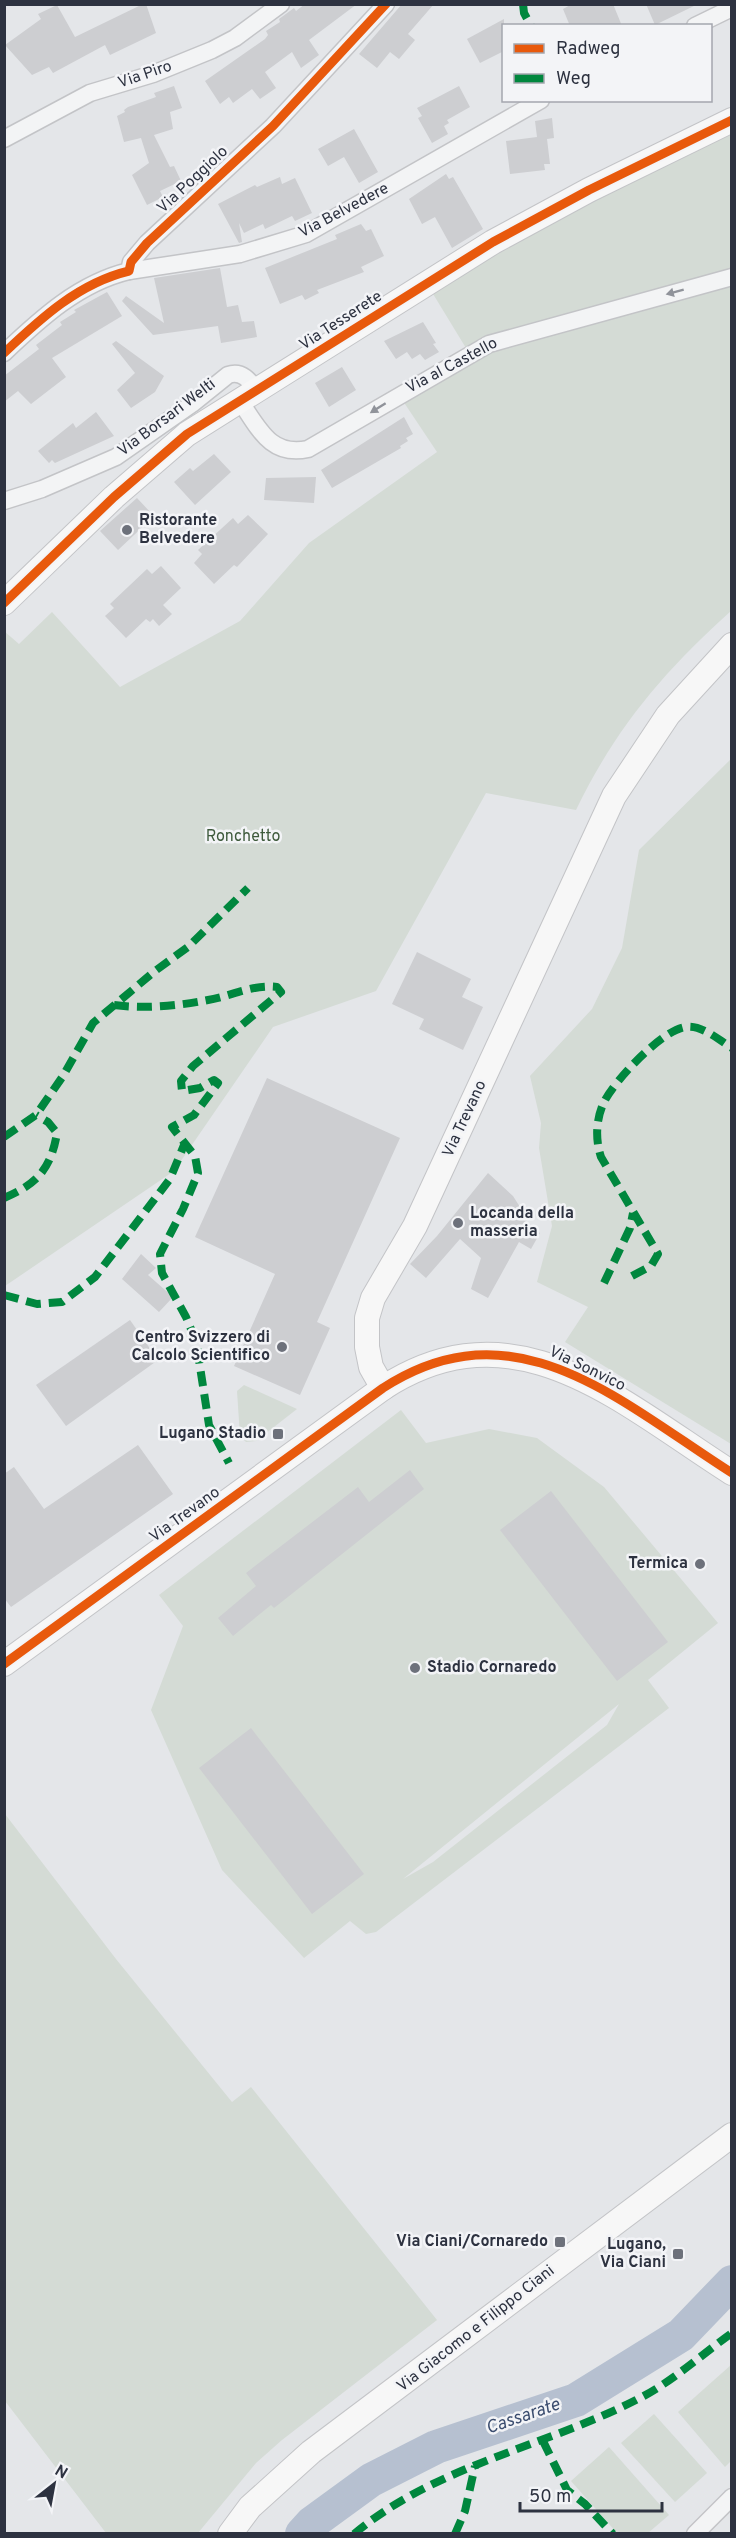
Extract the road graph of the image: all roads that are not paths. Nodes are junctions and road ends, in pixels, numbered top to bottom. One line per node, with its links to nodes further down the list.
1 (280, 4): 7 (street, Via Piro)
2 (386, 4): 8 (street, Via Poggiolo)
3 (732, 8): 4 (street)
4 (699, 24)
5 (537, 102): 8 (street, Via Belvedere)
6 (732, 120): 11 (main road, Via Tesserete)
7 (4, 139)
8 (129, 272): 10 (street)
9 (732, 277): 11 (street, Via al Castello, one-way to 11)
10 (4, 353)
11 (249, 396): 12 (street, Via Borsari Welti); 13 (main road, Via Tesserete)
12 (4, 501)
13 (4, 603)
14 (732, 645): 15 (main road, Via Trevano)
15 (382, 1388): 16 (main road, Via Sonvico); 17 (main road, Via Trevano)
16 (732, 1473)
17 (4, 1664)
18 (732, 2135): 20 (main road, Via Giacomo e Filippo Ciani)
19 (732, 2497): 21 (street)
20 (230, 2534)
21 (695, 2534)

